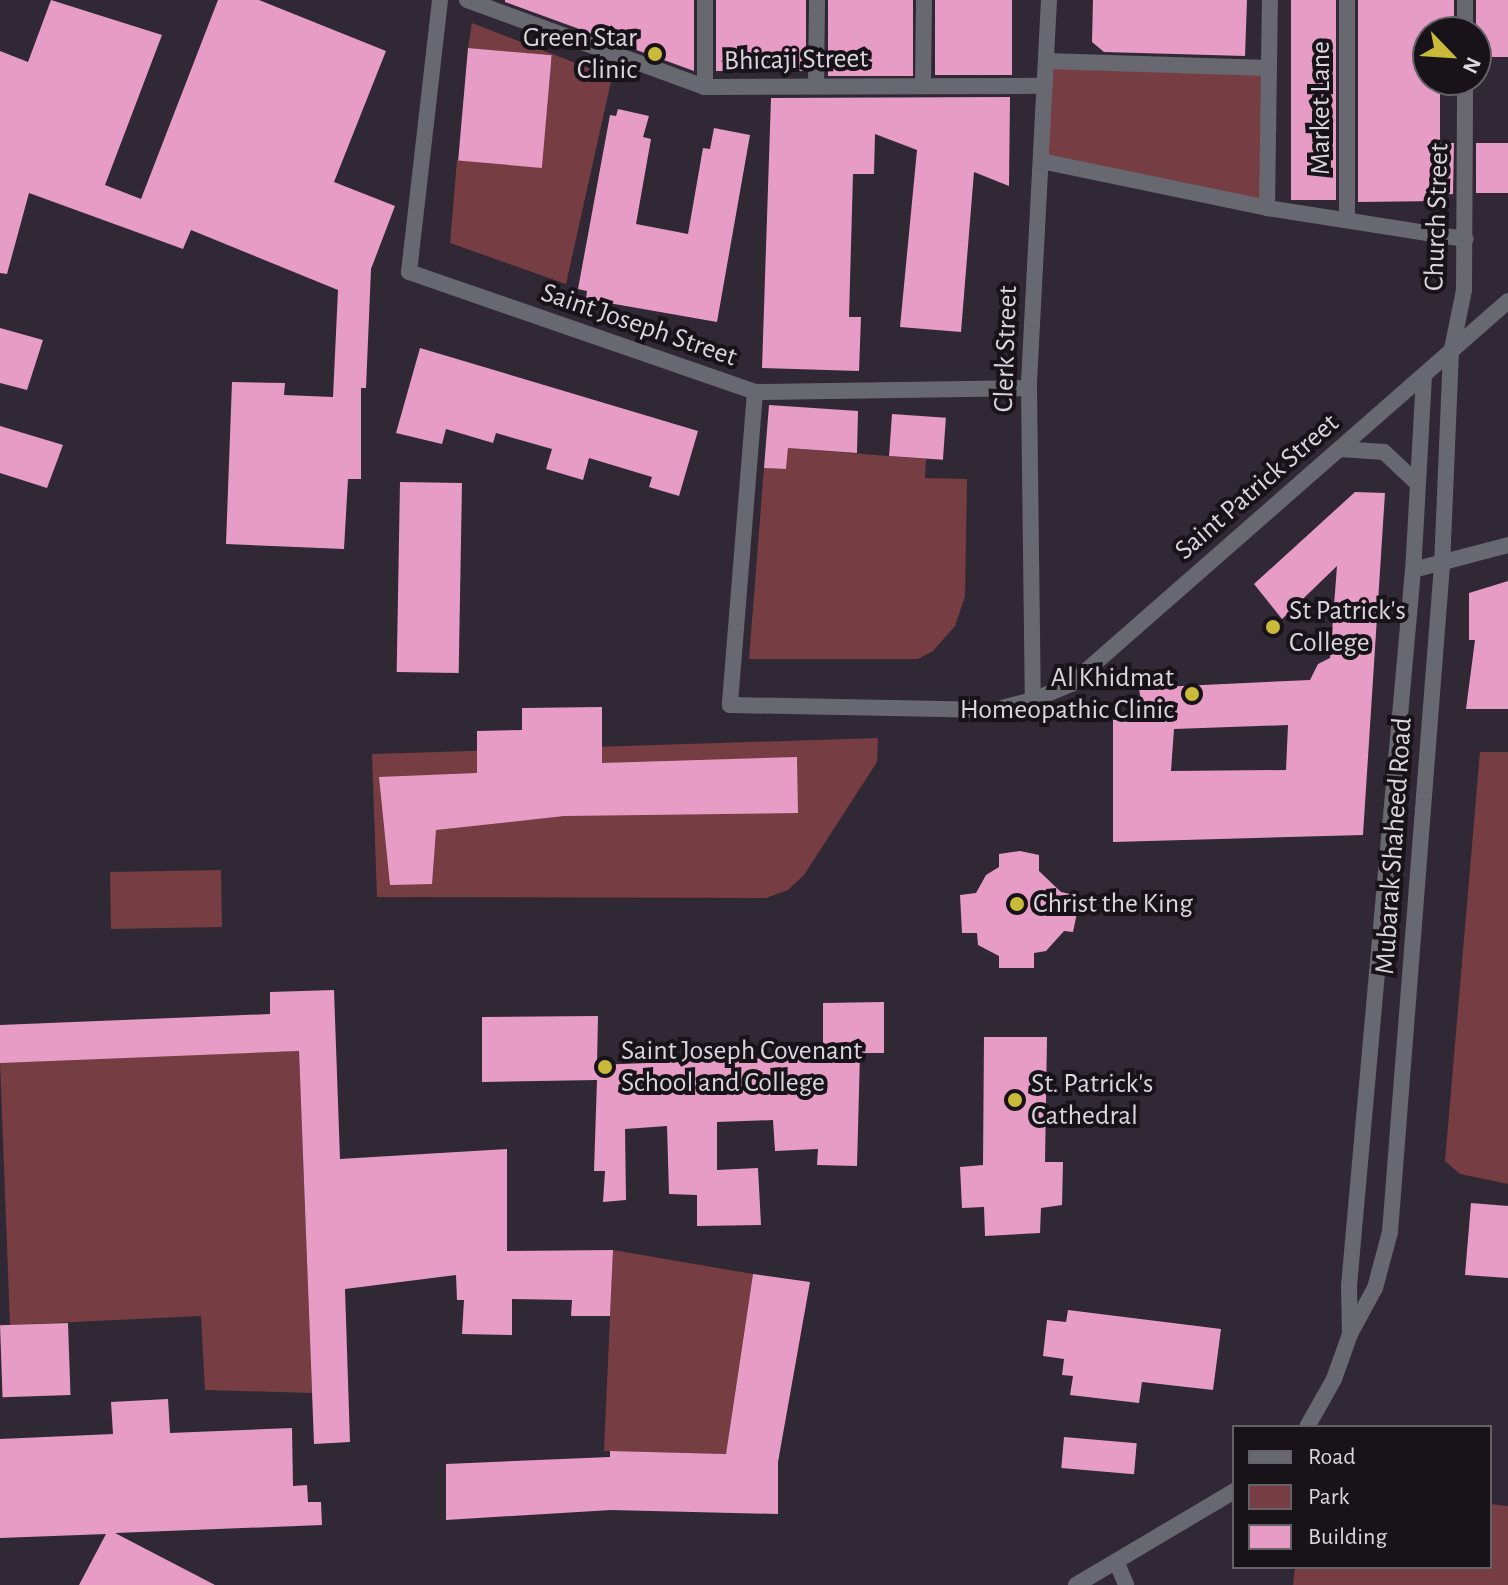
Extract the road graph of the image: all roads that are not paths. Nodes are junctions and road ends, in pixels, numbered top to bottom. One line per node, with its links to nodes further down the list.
1 (440, 0): 24 (street, Saint Joseph Street)
2 (467, 0): 14 (street, Bhicaji Street)
3 (705, 0): 14 (street)
4 (817, 0): 12 (street)
5 (924, 0): 11 (street)
6 (1049, 0): 9 (street, Clerk Street)
7 (1270, 0): 10 (street)
8 (1347, 0): 18 (street, Market Lane)
9 (1046, 61): 10 (street); 13 (street, Clerk Street)
10 (1269, 68): 17 (street)
11 (923, 84): 12 (street, Bhicaji Street); 13 (street, Bhicaji Street)
12 (816, 85): 14 (street, Bhicaji Street)
13 (1045, 86): 16 (street, Clerk Street)
14 (705, 87)
15 (1465, 96): 19 (street, Church Street)
16 (1041, 161): 17 (street); 23 (street, Clerk Street)
17 (1267, 208): 18 (street)
18 (1347, 217): 19 (street)
19 (1466, 239): 21 (street, Church Street)
20 (1506, 302): 21 (street, Saint Patrick Street)
21 (1451, 354): 22 (street, Saint Patrick Street); 28 (street, Mubarak Shaheed Road)
22 (1424, 376): 25 (street, Saint Patrick Street); 26 (street, Mubarak Shaheed Road)
23 (1029, 388): 24 (street); 30 (street, Clerk Street)
24 (755, 392): 30 (street, Saint Joseph Street)
25 (1340, 449): 26 (street); 30 (street, Saint Patrick Street)
26 (1416, 482): 29 (street, Mubarak Shaheed Road)
27 (1508, 545): 28 (street)
28 (1442, 566): 29 (street); 31 (street, Mubarak Shaheed Road)
29 (1413, 570): 31 (street, Mubarak Shaheed Road)
30 (1033, 700)
31 (1350, 1334): 32 (street, Mubarak Shaheed Road)
32 (1308, 1425)
33 (1232, 1492): 34 (street)
34 (1116, 1561): 35 (street); 36 (street)
35 (1076, 1585)
36 (1126, 1585)

